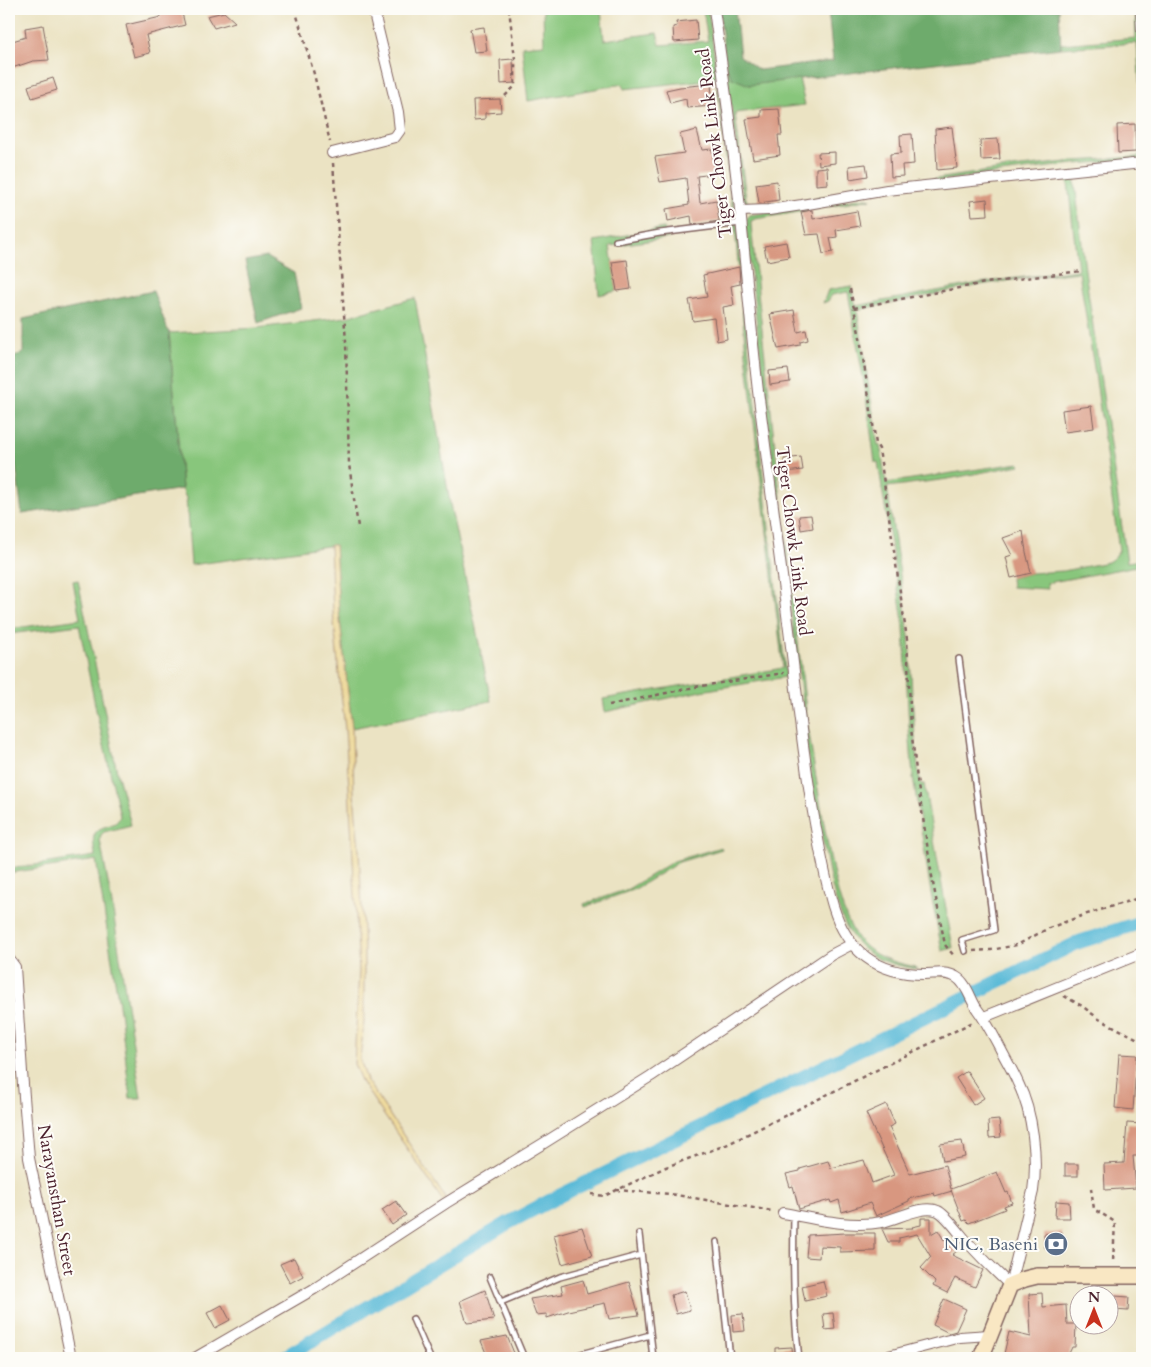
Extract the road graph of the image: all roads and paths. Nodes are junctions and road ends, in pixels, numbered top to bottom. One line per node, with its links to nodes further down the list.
1 (295, 9): 8 (path)
2 (373, 9): 8 (street)
3 (509, 9): 7 (path)
4 (714, 9): 10 (street, Tiger Chowk Link Road)
5 (1141, 9): 6 (street)
6 (1142, 30)
7 (505, 96)
8 (332, 153): 16 (path)
9 (1142, 163): 10 (street)
10 (740, 212): 11 (street, Tiger Chowk Link Road)
11 (741, 222): 12 (lane); 18 (street, Tiger Chowk Link Road)
12 (616, 240)
13 (1082, 271): 15 (path)
14 (850, 289): 15 (path)
15 (854, 308): 24 (path)
16 (358, 527)
17 (959, 659): 22 (lane)
18 (794, 671): 19 (path); 21 (street, Tiger Chowk Link Road)
19 (609, 705)
20 (1142, 897): 22 (path)
21 (852, 944): 26 (street, Tiger Chowk Link Road); 48 (street)
22 (966, 951): 24 (path)
23 (1142, 953): 27 (street)
24 (955, 957): 26 (path)
25 (9, 959): 47 (street, Narayansthan Street)
26 (945, 973): 28 (street)
27 (1051, 990): 28 (street); 29 (path)
28 (984, 1017): 31 (path); 41 (street)
29 (1142, 1041)
30 (1091, 1188): 38 (path)
31 (614, 1190): 32 (path); 33 (path)
32 (591, 1194)
33 (783, 1213): 34 (street)
34 (794, 1215): 41 (street); 53 (lane)
35 (639, 1234): 37 (lane)
36 (717, 1242): 52 (lane)
37 (641, 1255): 42 (lane); 44 (lane)
38 (1112, 1276): 39 (main road); 41 (main road)
39 (1142, 1276)
40 (490, 1277): 42 (lane)
41 (1010, 1285): 45 (main road)
42 (500, 1302): 50 (lane)
43 (413, 1319): 49 (lane)
44 (650, 1335): 46 (lane); 51 (lane)
45 (989, 1335): 54 (street); 55 (main road)
46 (570, 1357)
47 (70, 1358)
48 (195, 1358)
49 (430, 1358)
50 (524, 1358)
51 (653, 1358)
52 (730, 1358)
53 (799, 1358)
54 (881, 1358)
55 (981, 1358)

